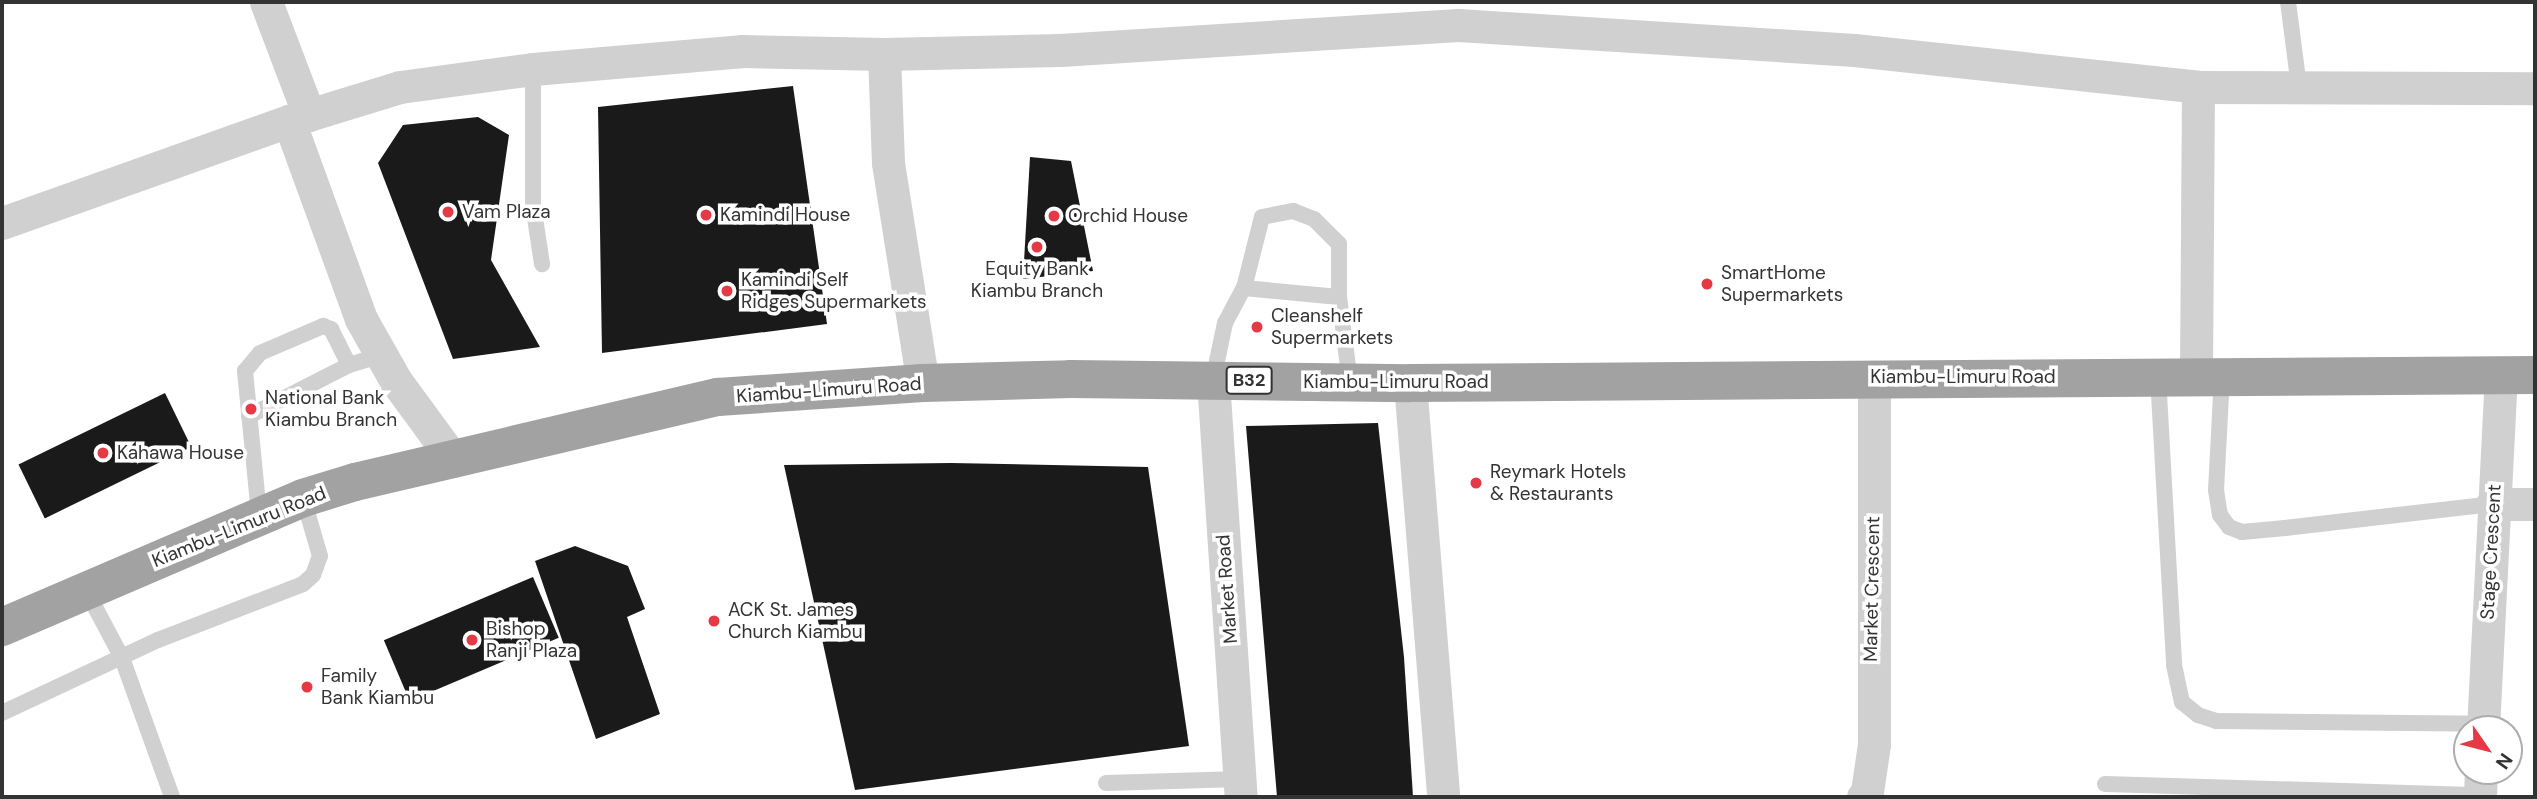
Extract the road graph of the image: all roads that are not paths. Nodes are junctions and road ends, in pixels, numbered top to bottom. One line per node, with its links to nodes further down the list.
1 (265, 2): 8 (street)
2 (2288, 2): 5 (lane)
3 (884, 54): 4 (street); 6 (street); 21 (street)
4 (533, 69): 8 (street); 10 (lane)
5 (2299, 86): 6 (street); 7 (street)
6 (2198, 87): 17 (street)
7 (2535, 88)
8 (299, 118): 9 (street); 13 (street)
9 (2, 223)
10 (542, 264)
11 (1244, 288): 12 (lane); 12 (lane); 19 (lane)
12 (1339, 298): 20 (lane)
13 (381, 355): 14 (lane); 24 (street)
14 (349, 365): 23 (lane); 23 (lane)
15 (2518, 375): 17 (highway, Kiambu-Limuru Road / B32); 26 (street, Stage Crescent)
16 (2158, 376): 17 (highway, Kiambu-Limuru Road / B32); 18 (highway, Kiambu-Limuru Road / B32); 34 (lane)
17 (2209, 376): 26 (lane)
18 (1874, 378): 22 (highway, Kiambu-Limuru Road / B32); 41 (street, Market Crescent)
19 (1213, 380): 20 (highway, Kiambu-Limuru Road / B32); 21 (highway, Kiambu-Limuru Road / B32); 37 (street, Market Road)
20 (1350, 382): 22 (highway, Kiambu-Limuru Road / B32)
21 (923, 383): 24 (highway, Kiambu-Limuru Road / B32)
22 (1410, 383): 40 (street)
23 (249, 416): 28 (lane)
24 (453, 459): 25 (highway, Kiambu-Limuru Road / B32)
25 (303, 498): 28 (highway, Kiambu-Limuru Road / B32); 31 (lane)
26 (2492, 504): 27 (street); 33 (street, Stage Crescent)
27 (2535, 504)
28 (259, 514): 29 (highway, Kiambu-Limuru Road / B32)
29 (86, 590): 30 (highway, Kiambu-Limuru Road / B32); 31 (lane)
30 (2, 627)
31 (122, 658): 32 (lane); 39 (lane)
32 (2, 713)
33 (2483, 715)
34 (2453, 725)
35 (1106, 783): 37 (lane)
36 (2105, 784): 38 (lane)
37 (1240, 788)
38 (2480, 788)
39 (172, 797)
40 (1443, 797)
41 (1863, 797)

